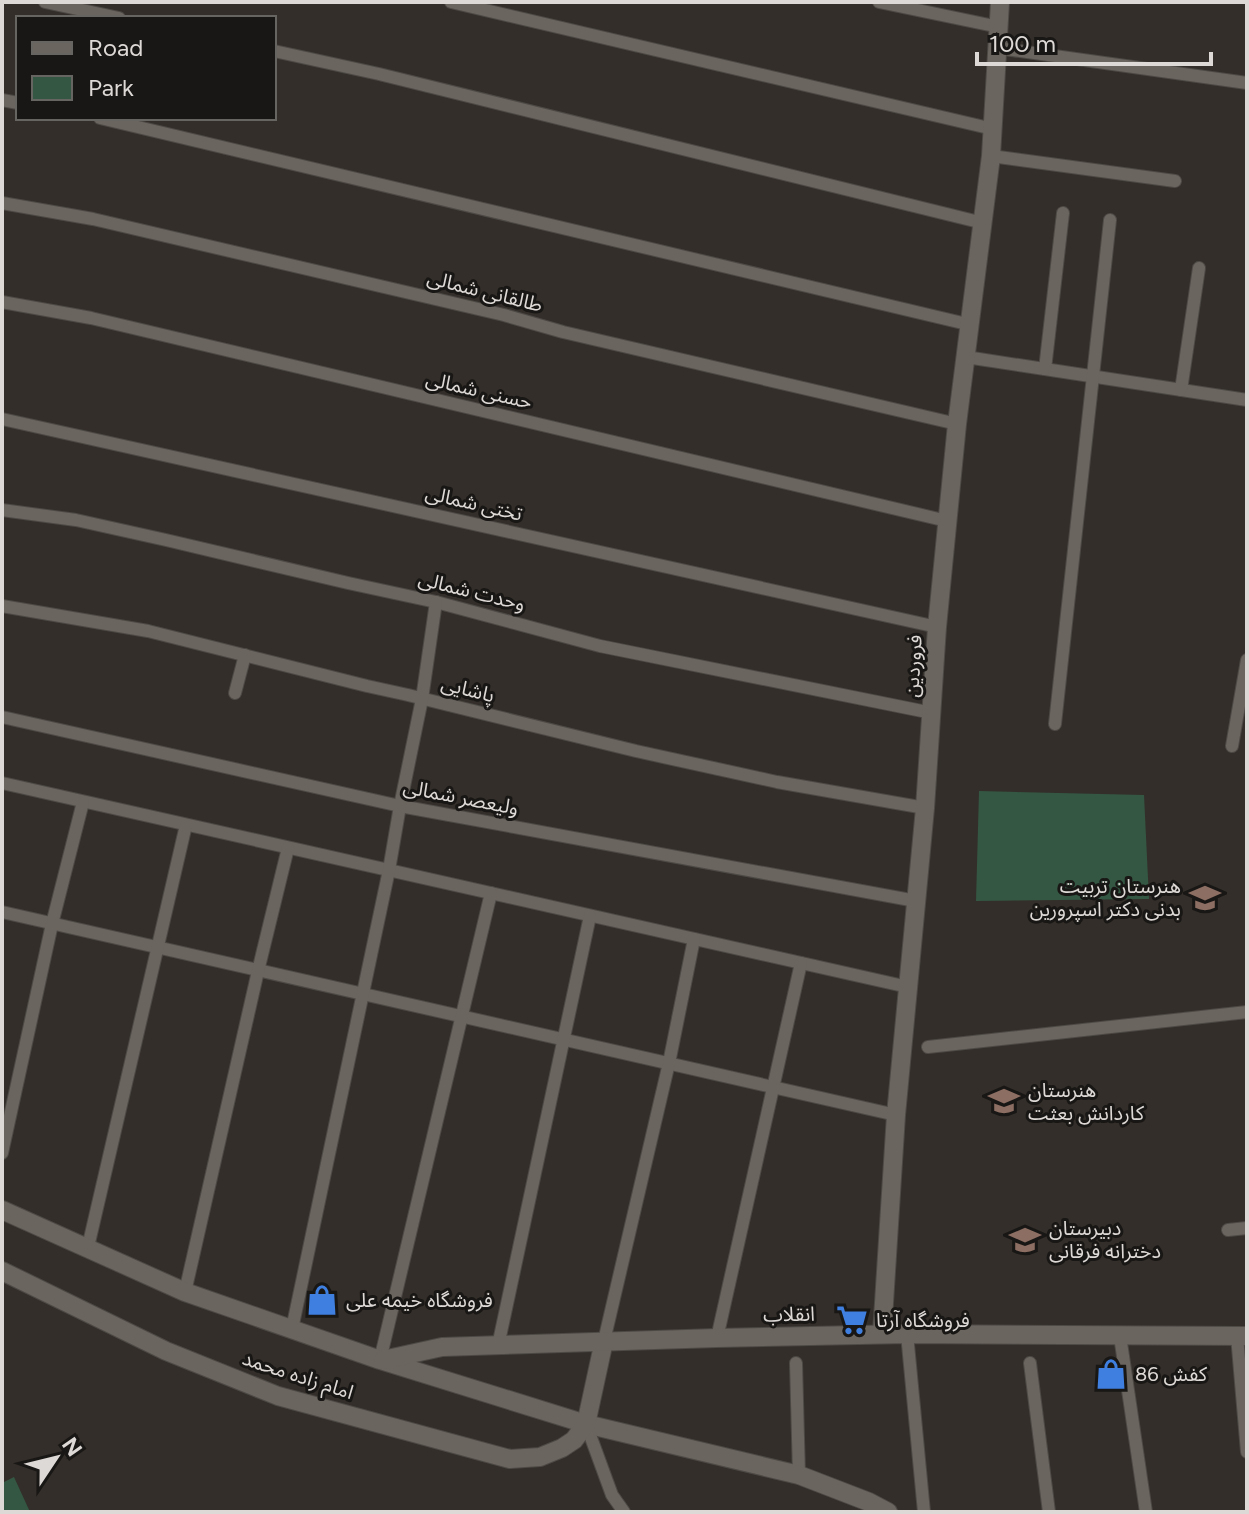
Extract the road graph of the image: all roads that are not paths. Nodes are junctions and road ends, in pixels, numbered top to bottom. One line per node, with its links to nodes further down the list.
1 (45, 2): 5 (street)
2 (451, 2): 11 (street)
3 (879, 2): 6 (street)
4 (1000, 2): 6 (street, فروردین)
5 (110, 16)
6 (999, 27): 7 (street, فروردین)
7 (998, 48): 9 (street); 11 (street, فروردین)
8 (276, 51): 17 (street)
9 (1247, 83)
10 (108, 120): 20 (street)
11 (993, 129): 12 (street, فروردین)
12 (991, 156): 13 (street); 17 (street, فروردین)
13 (1175, 181)
14 (2, 203): 27 (street, طالقانی شمالی)
15 (1063, 213): 22 (street)
16 (1110, 220): 23 (street)
17 (983, 223): 20 (street, فروردین)
18 (1199, 268): 24 (street)
19 (2, 302): 29 (street, حسنی شمالی)
20 (971, 325): 21 (street, فروردین)
21 (966, 357): 22 (street); 27 (street, فروردین)
22 (1045, 369): 23 (street)
23 (1092, 376): 24 (street); 39 (street)
24 (1181, 390): 25 (street)
25 (1247, 400)
26 (2, 419): 32 (street, تختی شمالی)
27 (957, 424): 29 (street, فروردین)
28 (2, 510): 30 (street, وحدت شمالی)
29 (947, 521): 32 (street, فروردین)
30 (436, 602): 36 (street); 37 (street, وحدت شمالی)
31 (2, 606): 33 (street, پاشایی)
32 (937, 627): 37 (street, فروردین)
33 (245, 655): 35 (street); 36 (street, پاشایی)
34 (1247, 660): 40 (street)
35 (235, 693)
36 (422, 699): 43 (street); 44 (street, پاشایی)
37 (932, 713): 44 (street, فروردین)
38 (2, 717): 43 (street, ولیعصر شمالی)
39 (1055, 724)
40 (1232, 746)
41 (2, 783): 42 (street)
42 (83, 802): 45 (street); 52 (street)
43 (400, 806): 47 (street); 49 (street, ولیعصر شمالی)
44 (925, 808): 49 (street, فروردین)
45 (186, 825): 46 (street); 54 (street)
46 (288, 848): 47 (street); 56 (street)
47 (389, 870): 48 (street); 58 (street)
48 (491, 893): 51 (street); 60 (street)
49 (916, 901): 57 (street, فروردین)
50 (2, 912): 52 (street)
51 (590, 916): 53 (street); 61 (street)
52 (52, 924): 54 (street); 66 (street)
53 (694, 939): 55 (street); 63 (street)
54 (157, 948): 56 (street); 70 (street)
55 (801, 963): 57 (street); 64 (street)
56 (258, 971): 58 (street); 72 (street)
57 (908, 987): 65 (street, فروردین)
58 (362, 994): 60 (street); 73 (street)
59 (1247, 1012): 62 (street)
60 (462, 1017): 61 (street); 81 (street)
61 (564, 1040): 63 (street); 80 (street)
62 (928, 1047)
63 (669, 1063): 64 (street); 79 (street)
64 (773, 1087): 65 (street); 78 (street)
65 (896, 1115): 74 (street, فروردین)
66 (2, 1153)
67 (2, 1210): 70 (street, امام زاده محمد)
68 (1247, 1228): 69 (street)
69 (1228, 1230)
70 (88, 1247): 72 (street, امام زاده محمد)
71 (2, 1271): 84 (street, امام زاده محمد)
72 (185, 1292): 73 (street, امام زاده محمد)
73 (292, 1329): 81 (street, امام زاده محمد)
74 (882, 1334): 75 (street, انقلاب); 78 (street, انقلاب)
75 (907, 1334): 76 (street, انقلاب); 89 (street)
76 (1120, 1336): 77 (street, انقلاب); 91 (street)
77 (1242, 1336): 85 (street)
78 (717, 1338): 79 (street, انقلاب)
79 (604, 1341): 80 (street, انقلاب); 84 (street)
80 (498, 1346): 81 (street, انقلاب)
81 (380, 1360): 84 (street, امام زاده محمد)
82 (796, 1363): 86 (street)
83 (1030, 1363): 90 (street)
84 (586, 1424): 86 (street, امام زاده محمد); 87 (street)
85 (1247, 1452)
86 (799, 1475): 88 (street, امام زاده محمد)
87 (624, 1512)
88 (888, 1512)
89 (924, 1512)
90 (1049, 1512)
91 (1146, 1512)

